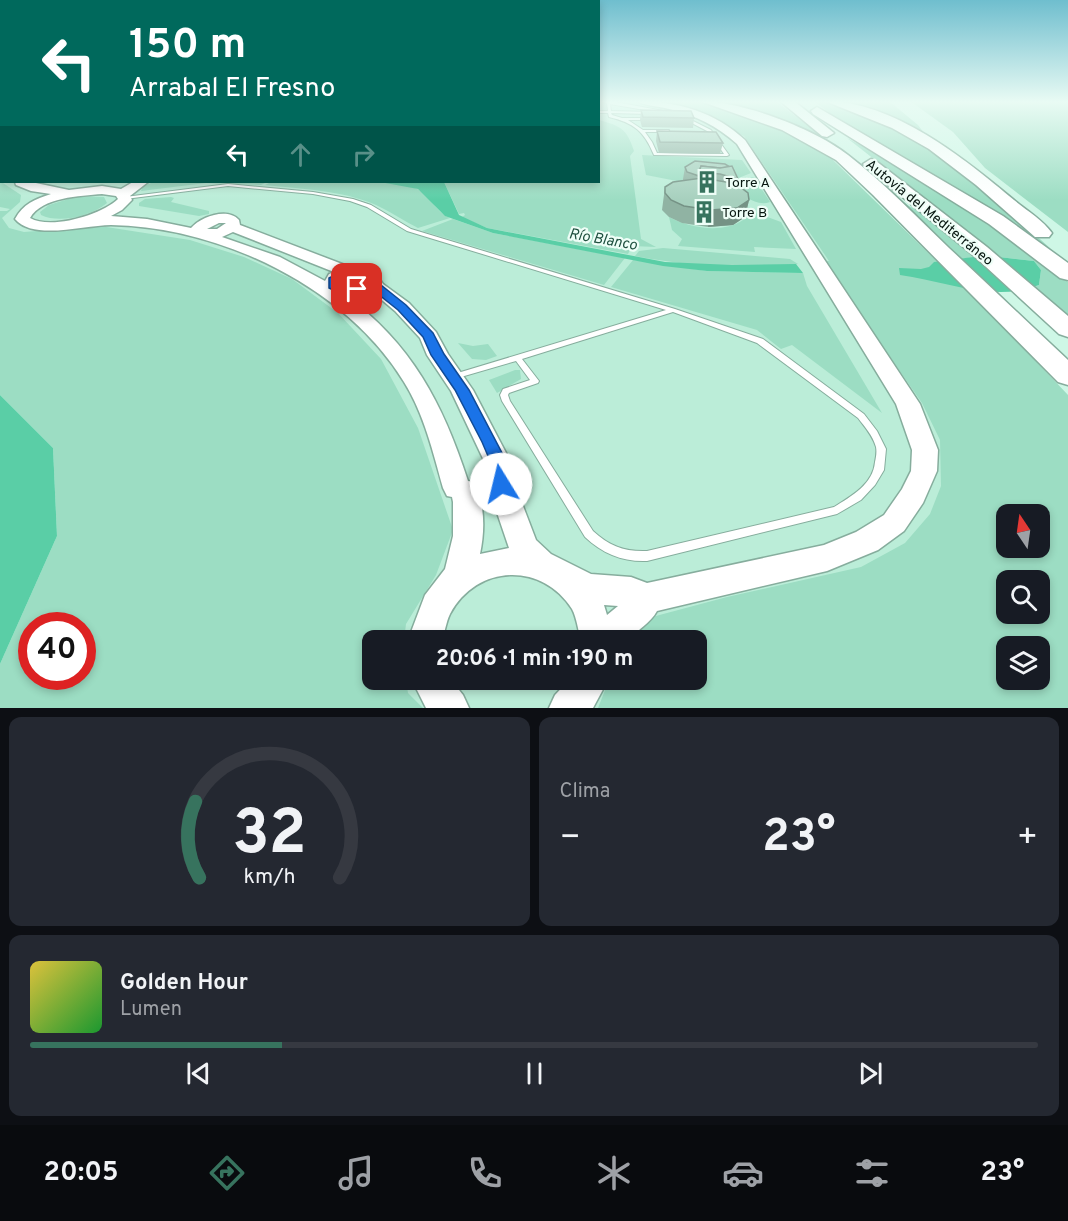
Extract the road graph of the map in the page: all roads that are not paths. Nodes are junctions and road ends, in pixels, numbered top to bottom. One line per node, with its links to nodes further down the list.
1 (647, 134): 8 (lane)
2 (722, 134): 8 (lane)
3 (726, 134): 33 (street)
4 (799, 134): 23 (highway)
5 (831, 134): 22 (highway, Autovía del Mediterráneo)
6 (852, 134): 19 (highway, Autovía del Mediterráneo)
7 (912, 134): 18 (highway)
8 (650, 137): 9 (lane)
9 (660, 138)
10 (24, 183): 12 (street); 14 (street)
11 (139, 183): 13 (street)
12 (81, 192): 13 (street); 14 (street)
13 (123, 195): 15 (street); 16 (street); 21 (lane)
14 (26, 210): 15 (street)
15 (80, 222): 17 (street)
16 (207, 228): 17 (street); 20 (street); 20 (street)
17 (177, 230): 29 (street)
18 (1068, 255)
19 (1068, 273)
20 (353, 283): 26 (street); 28 (street); 29 (street)
21 (673, 310): 24 (lane); 24 (lane)
22 (1068, 329)
23 (1041, 350): 25 (highway); 27 (highway)
24 (518, 358): 26 (lane)
25 (1068, 376)
26 (454, 377): 28 (street)
27 (1068, 383)
28 (501, 484): 30 (street)
29 (464, 490): 31 (street)
30 (540, 564): 31 (street); 32 (street)
31 (457, 580): 34 (street)
32 (570, 581): 33 (street); 35 (street)
33 (648, 598): 36 (street)
34 (428, 630)
35 (596, 630)
36 (617, 630)
37 (436, 690): 38 (street)
38 (450, 708)

